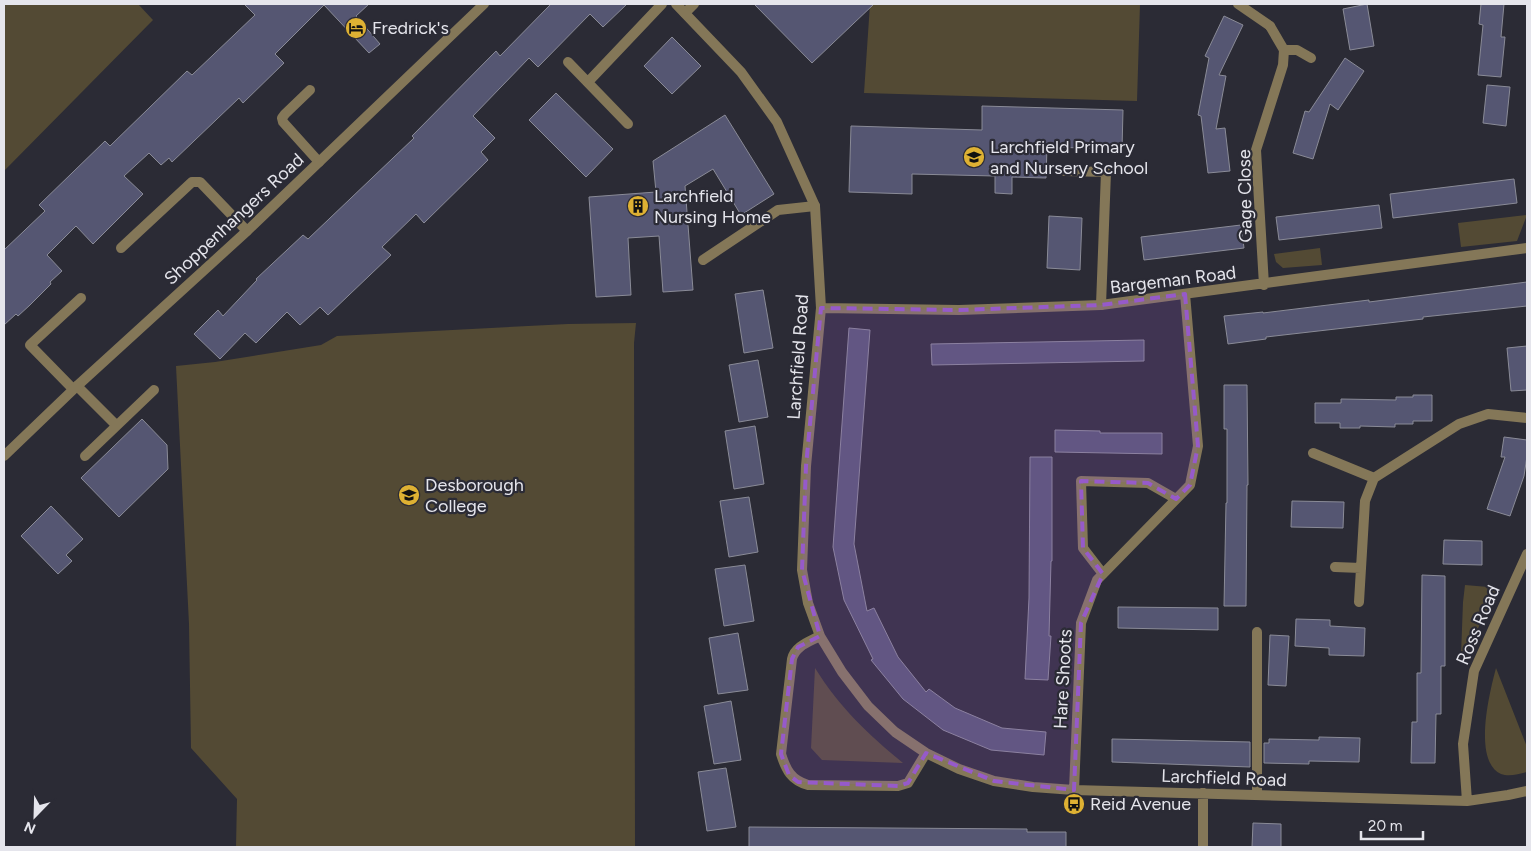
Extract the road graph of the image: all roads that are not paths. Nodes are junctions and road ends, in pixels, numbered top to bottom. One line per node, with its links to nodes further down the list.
1 (662, 4): 10 (street)
2 (676, 4): 6 (street, Larchfield Road)
3 (694, 4): 6 (street)
4 (1238, 4): 7 (street)
5 (478, 5): 13 (street, Shoppenhangers Road)
6 (685, 13): 15 (street, Larchfield Road)
7 (1284, 50): 8 (street); 20 (street, Gage Close)
8 (1312, 58)
9 (568, 62): 10 (street)
10 (588, 82): 12 (street)
11 (310, 90): 13 (street)
12 (628, 124)
13 (319, 162): 16 (street, Shoppenhangers Road)
14 (1065, 170): 23 (street)
15 (815, 206): 19 (street); 24 (street, Larchfield Road)
16 (247, 231): 17 (street); 25 (street, Shoppenhangers Road)
17 (121, 248)
18 (1527, 248): 20 (street, Bargeman Road)
19 (703, 260)
20 (1264, 284): 21 (street, Bargeman Road)
21 (1185, 294): 23 (street, Bargeman Road); 33 (street, Hare Shoots)
22 (81, 298): 25 (street)
23 (1101, 305): 24 (street, Bargeman Road)
24 (821, 308): 40 (street, Larchfield Road)
25 (75, 387): 28 (street); 30 (street, Shoppenhangers Road)
26 (154, 390): 28 (street)
27 (1527, 418): 32 (street)
28 (116, 425): 31 (street)
29 (1313, 453): 32 (street)
30 (4, 456)
31 (84, 456)
32 (1374, 478): 36 (street)
33 (1176, 499): 37 (street, Hare Shoots); 37 (street)
34 (1527, 554): 46 (street, Ross Road)
35 (1335, 567): 36 (street)
36 (1361, 568): 38 (street)
37 (1103, 574): 42 (street, Hare Shoots)
38 (1360, 602)
39 (1257, 632): 45 (street)
40 (820, 636): 41 (street, Larchfield Road); 41 (street)
41 (926, 753): 42 (street, Larchfield Road)
42 (1074, 790): 44 (street, Larchfield Road)
43 (1527, 790): 46 (street, Larchfield Road)
44 (1204, 793): 45 (street, Larchfield Road); 47 (street)
45 (1257, 795): 46 (street, Larchfield Road)
46 (1467, 800)
47 (1203, 847)

